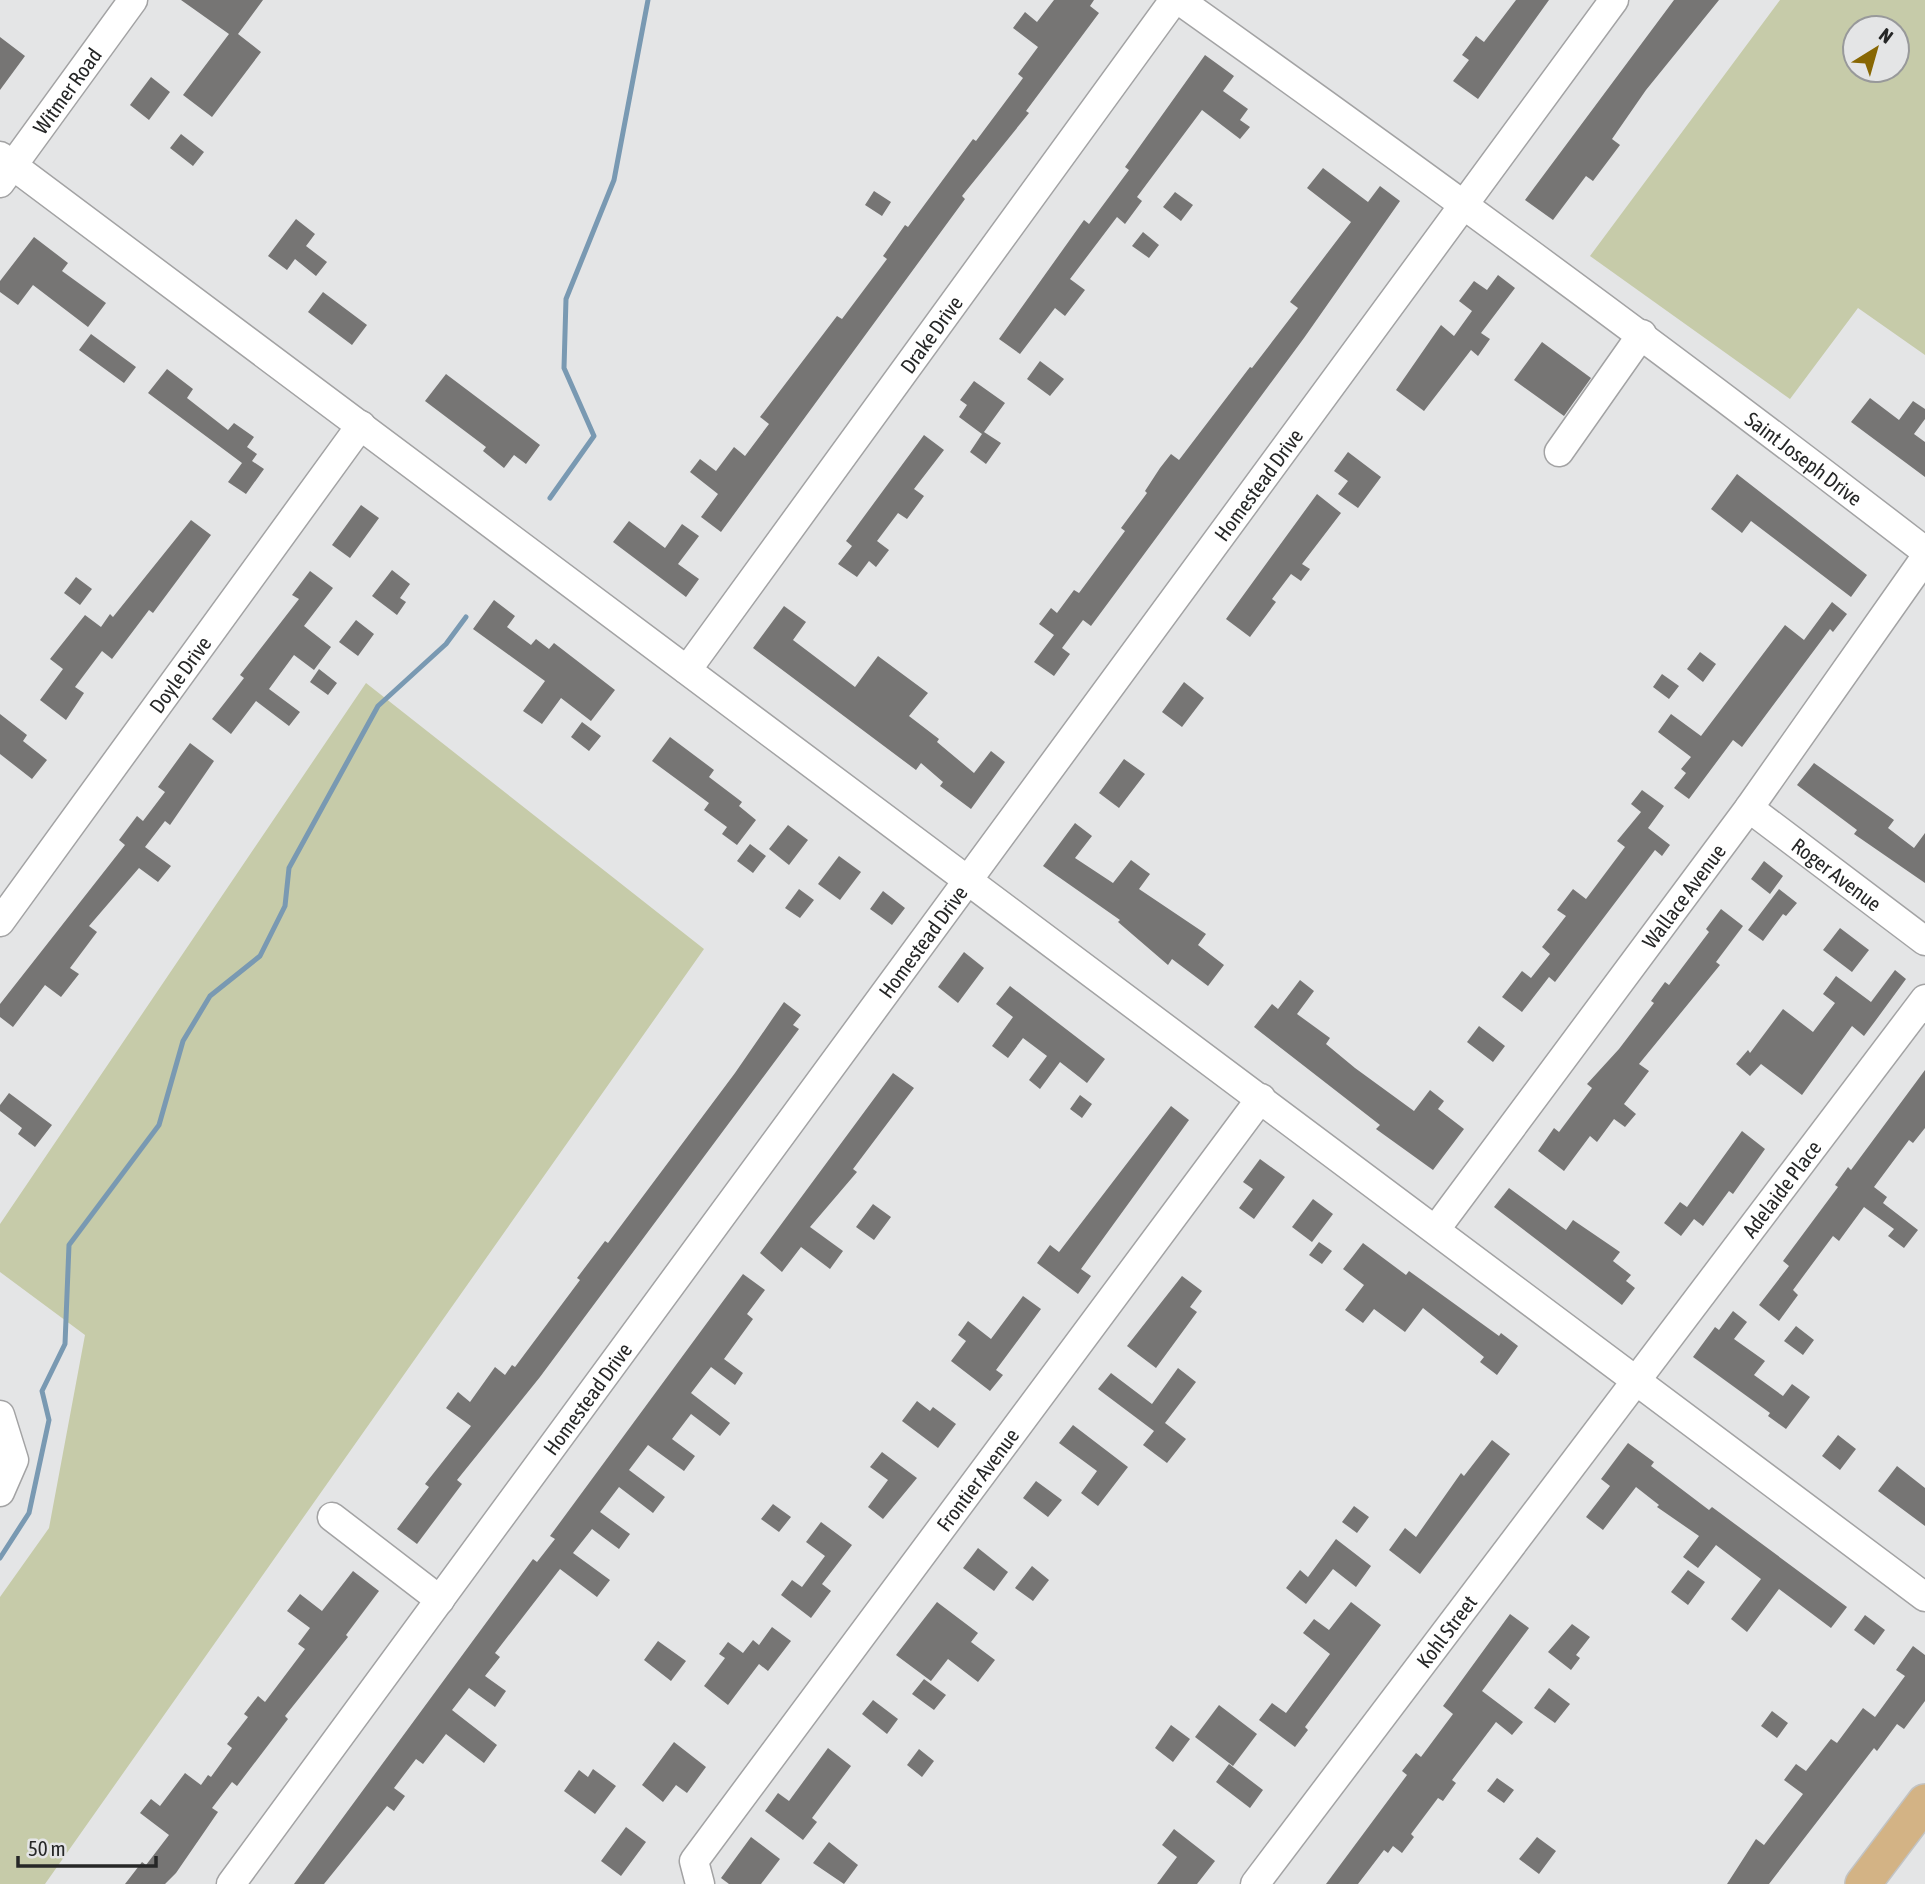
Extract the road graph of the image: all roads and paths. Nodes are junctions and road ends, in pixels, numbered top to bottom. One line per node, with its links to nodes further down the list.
1 (134, 0): 4 (street, Witmer Road)
2 (1176, 0): 5 (street, Saint Joseph Drive); 11 (street, Drake Drive)
3 (1614, 0): 5 (street, Homestead Drive)
4 (4, 168): 7 (street)
5 (1467, 204): 6 (street, Saint Joseph Drive); 13 (street, Homestead Drive)
6 (1642, 334): 8 (street); 9 (street, Saint Joseph Drive)
7 (361, 425): 11 (street); 14 (street, Doyle Drive)
8 (1559, 452)
9 (1925, 551)
10 (1925, 558): 12 (street, Wallace Avenue)
11 (687, 670): 13 (street)
12 (1749, 808): 15 (street, Roger Avenue); 18 (street, Wallace Avenue)
13 (969, 880): 17 (street); 24 (street, Homestead Drive)
14 (0, 922)
15 (1925, 940)
16 (1925, 999): 19 (street, Adelaide Place)
17 (1261, 1098): 18 (street); 26 (street, Frontier Avenue)
18 (1436, 1229): 19 (street)
19 (1636, 1379): 23 (street); 28 (street, Kohl Street)
20 (0, 1415): 21 (street)
21 (0, 1492)
22 (332, 1517): 24 (street)
23 (1925, 1597)
24 (440, 1600): 27 (street, Homestead Drive)
25 (1925, 1802): 29 (main road)
26 (697, 1873)
27 (231, 1884)
28 (1255, 1884)
29 (1863, 1884)

